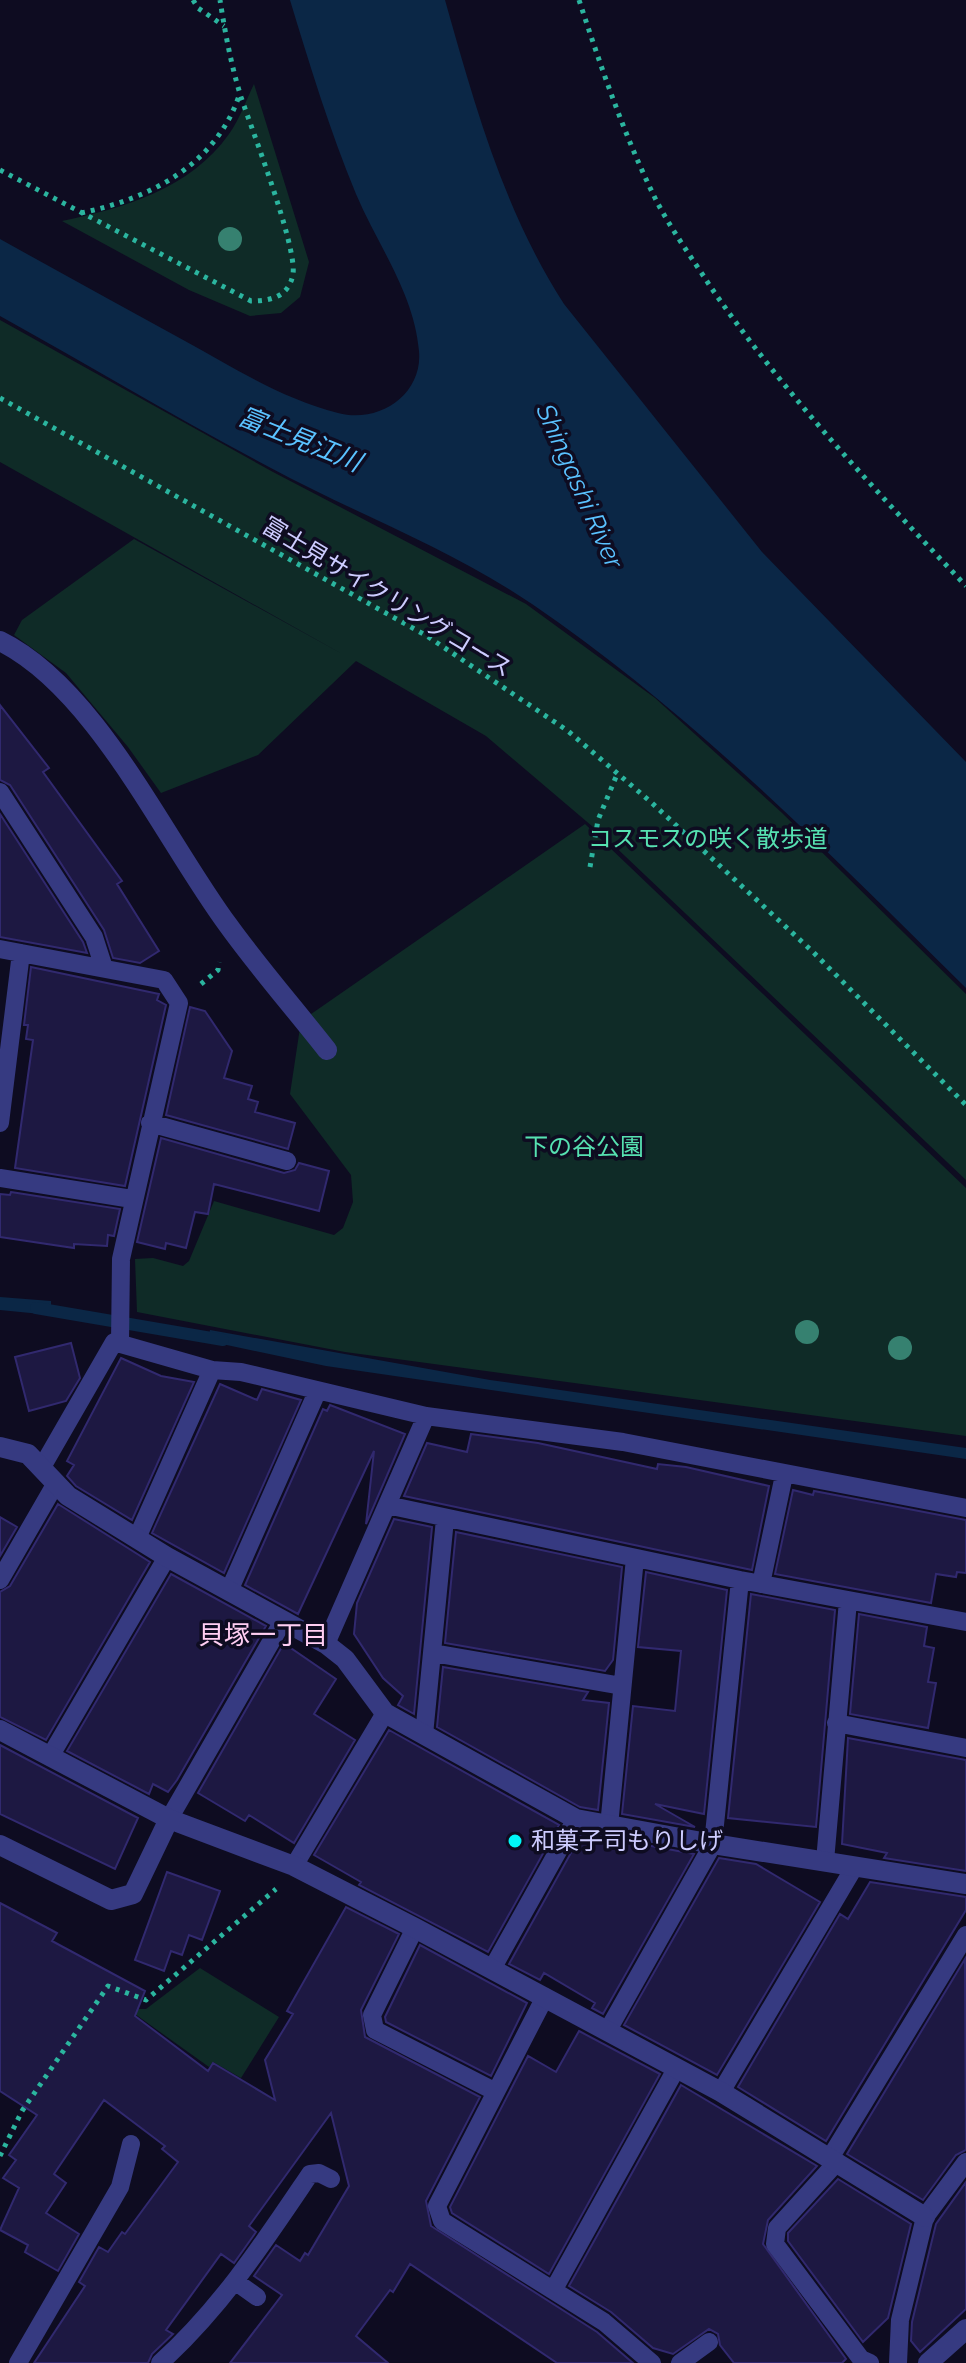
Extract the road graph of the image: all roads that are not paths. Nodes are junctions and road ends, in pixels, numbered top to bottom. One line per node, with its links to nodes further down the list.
1 (0, 641): 6 (street)
2 (0, 792): 5 (lane)
3 (0, 949): 4 (lane)
4 (21, 953): 5 (lane); 7 (lane)
5 (104, 968): 8 (lane)
6 (327, 1050)
7 (0, 1123)
8 (150, 1123): 9 (lane); 11 (lane)
9 (287, 1161)
10 (0, 1178): 11 (lane)
11 (132, 1199): 12 (lane)
12 (121, 1336): 13 (lane); 17 (lane)
13 (212, 1370): 14 (lane); 23 (lane)
14 (317, 1392): 15 (lane); 29 (lane)
15 (426, 1416): 18 (lane); 20 (lane)
16 (0, 1447): 17 (street)
17 (42, 1467): 19 (street)
18 (784, 1475): 21 (lane); 28 (lane)
19 (56, 1483): 23 (street); 26 (lane)
20 (387, 1505): 22 (lane); 33 (lane)
21 (966, 1508)
22 (445, 1519): 25 (lane); 34 (lane)
23 (137, 1538): 24 (street)
24 (167, 1557): 29 (street); 41 (lane)
25 (635, 1558): 27 (lane); 35 (lane)
26 (0, 1580)
27 (740, 1580): 28 (lane); 45 (lane)
28 (761, 1584): 30 (lane)
29 (229, 1591): 31 (street)
30 (848, 1601): 32 (lane); 37 (lane)
31 (283, 1621): 33 (street); 42 (lane)
32 (966, 1622)
33 (326, 1644): 36 (street)
34 (433, 1653): 35 (lane); 39 (lane)
35 (622, 1686): 44 (lane)
36 (385, 1713): 39 (street); 48 (lane)
37 (836, 1723): 40 (lane); 47 (lane)
38 (0, 1730): 41 (street)
39 (424, 1735): 43 (street)
40 (966, 1748)
41 (51, 1755): 42 (street)
42 (169, 1819): 46 (street); 48 (street)
43 (576, 1819): 44 (street); 53 (lane)
44 (609, 1826): 45 (street)
45 (713, 1844): 47 (street); 55 (lane)
46 (0, 1845)
47 (825, 1861): 49 (street)
48 (294, 1866): 51 (street)
49 (855, 1866): 50 (street); 58 (lane)
50 (966, 1884)
51 (415, 1928): 53 (street); 57 (lane)
52 (966, 1935): 60 (lane)
53 (492, 1969): 54 (street)
54 (545, 1997): 55 (street); 57 (lane)
55 (608, 2030): 56 (street)
56 (676, 2069): 58 (street); 65 (lane)
57 (496, 2092): 65 (lane)
58 (721, 2092): 60 (street)
59 (131, 2144): 69 (lane)
60 (834, 2160): 63 (street); 73 (lane)
61 (966, 2162): 63 (lane)
62 (331, 2179): 64 (lane)
63 (925, 2217): 74 (lane)
64 (236, 2282): 66 (lane); 70 (lane)
65 (554, 2289): 71 (lane)
66 (257, 2297)
67 (966, 2329): 75 (street)
68 (709, 2342): 72 (lane)
69 (18, 2363)
70 (160, 2363)
71 (652, 2363)
72 (680, 2363)
73 (870, 2363)
74 (898, 2363)
75 (928, 2363)

